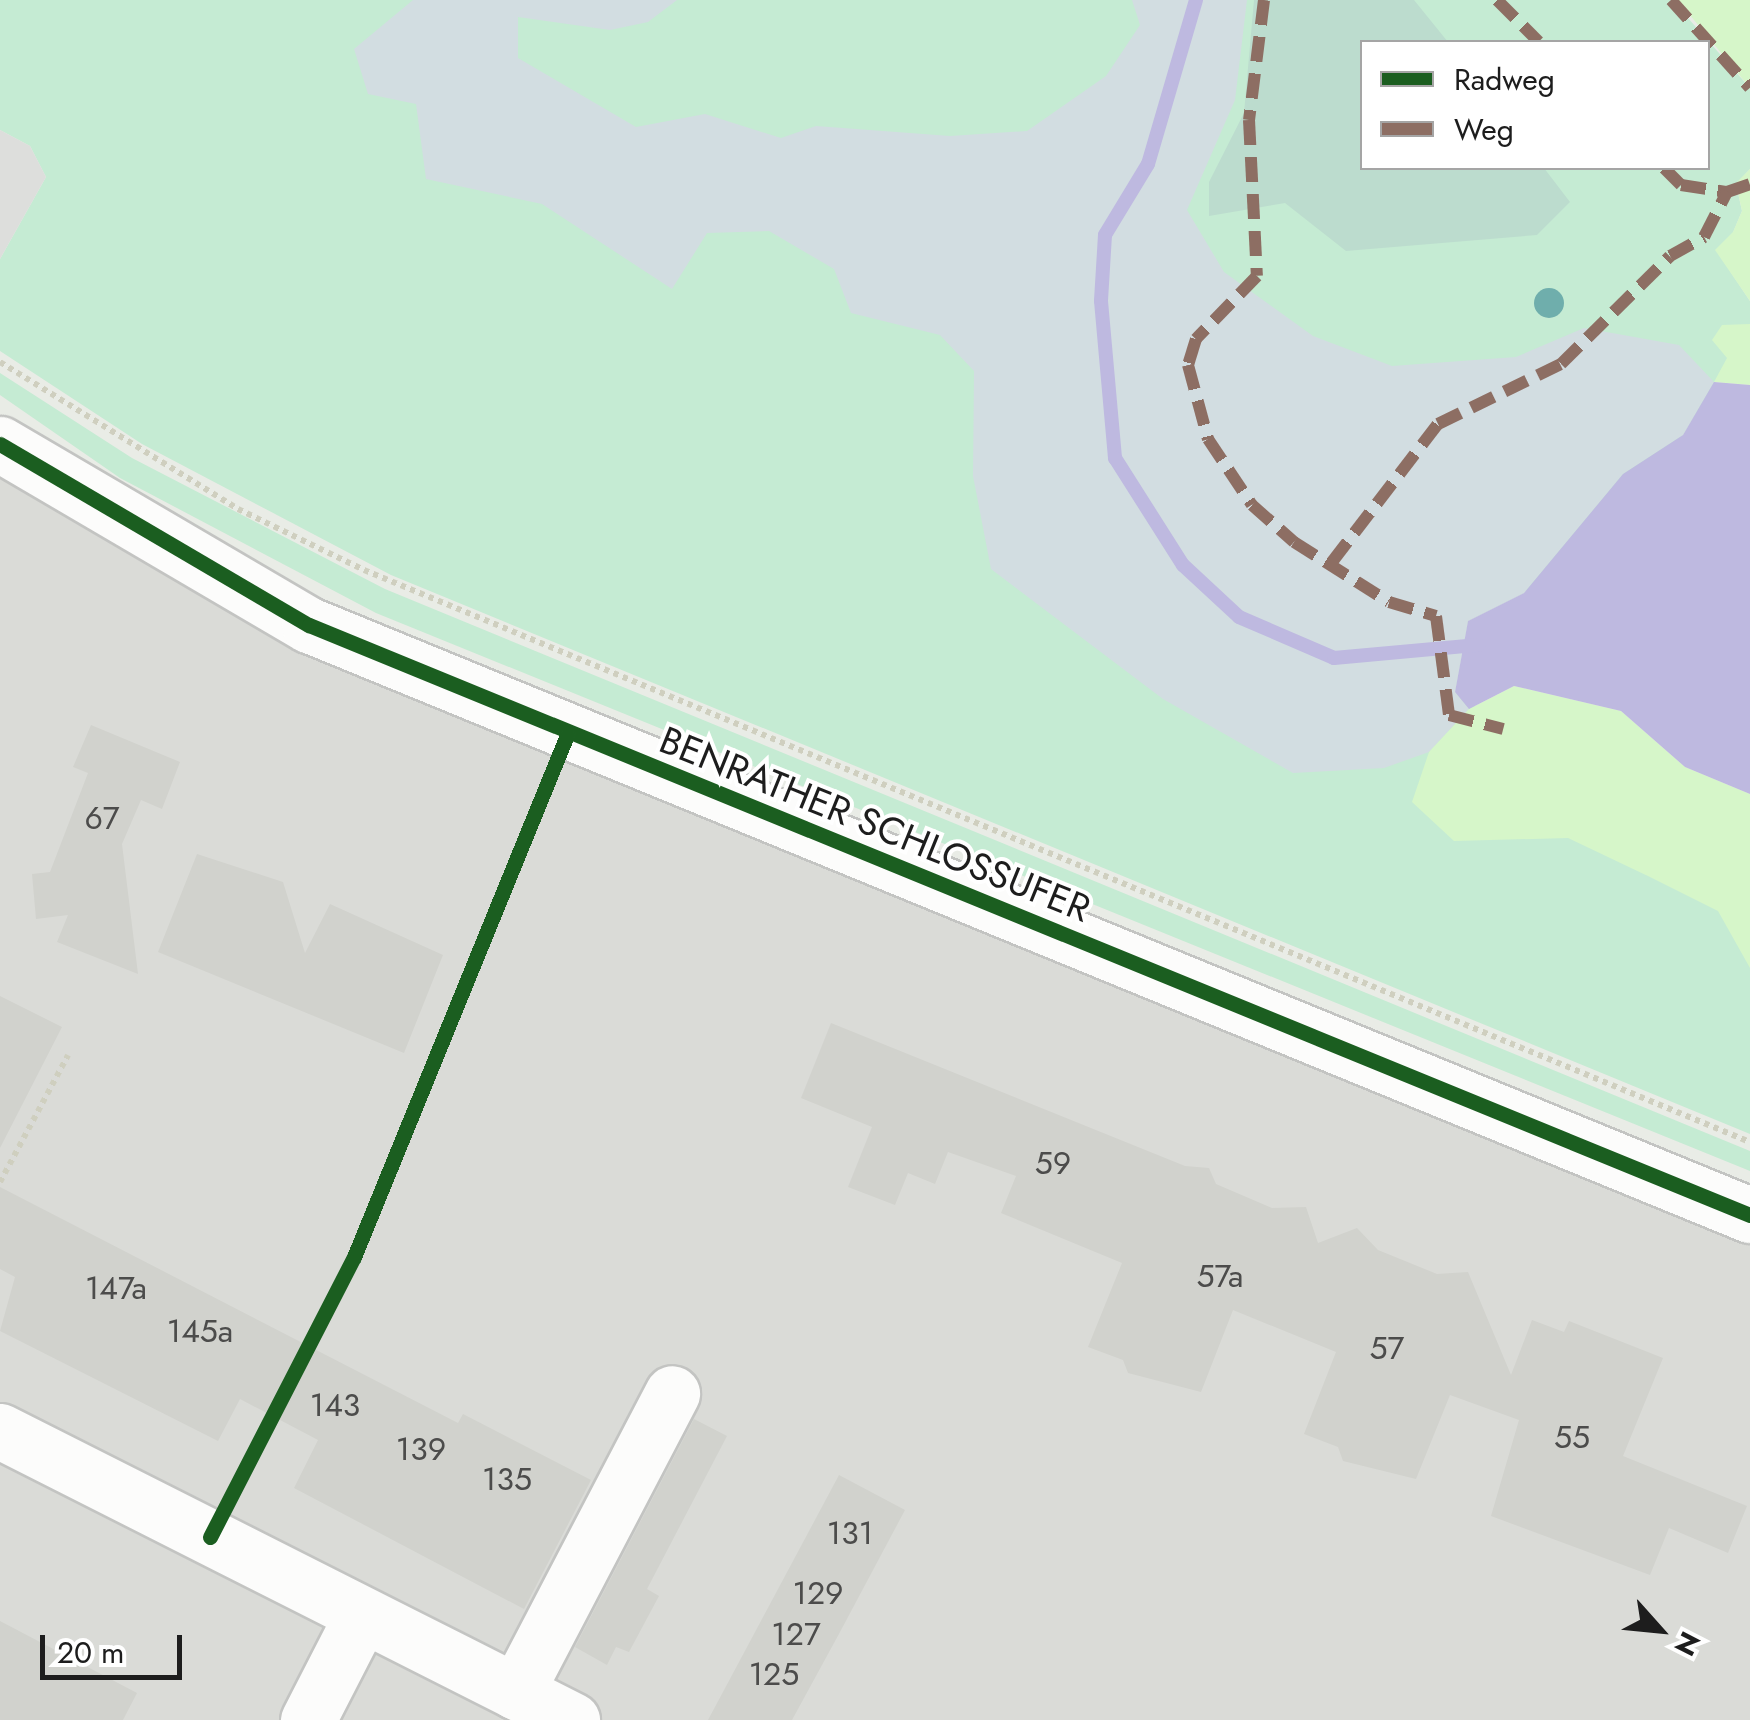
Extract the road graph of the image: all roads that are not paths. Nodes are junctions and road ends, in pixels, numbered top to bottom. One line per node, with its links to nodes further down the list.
1 (0, 444): 2 (street, BENRATHER SCHLOSSUFER)
2 (1750, 1215)
3 (672, 1393): 6 (street)
4 (0, 1431): 5 (street)
5 (362, 1615): 6 (street); 7 (street)
6 (516, 1692): 8 (street)
7 (308, 1720)
8 (572, 1720)

